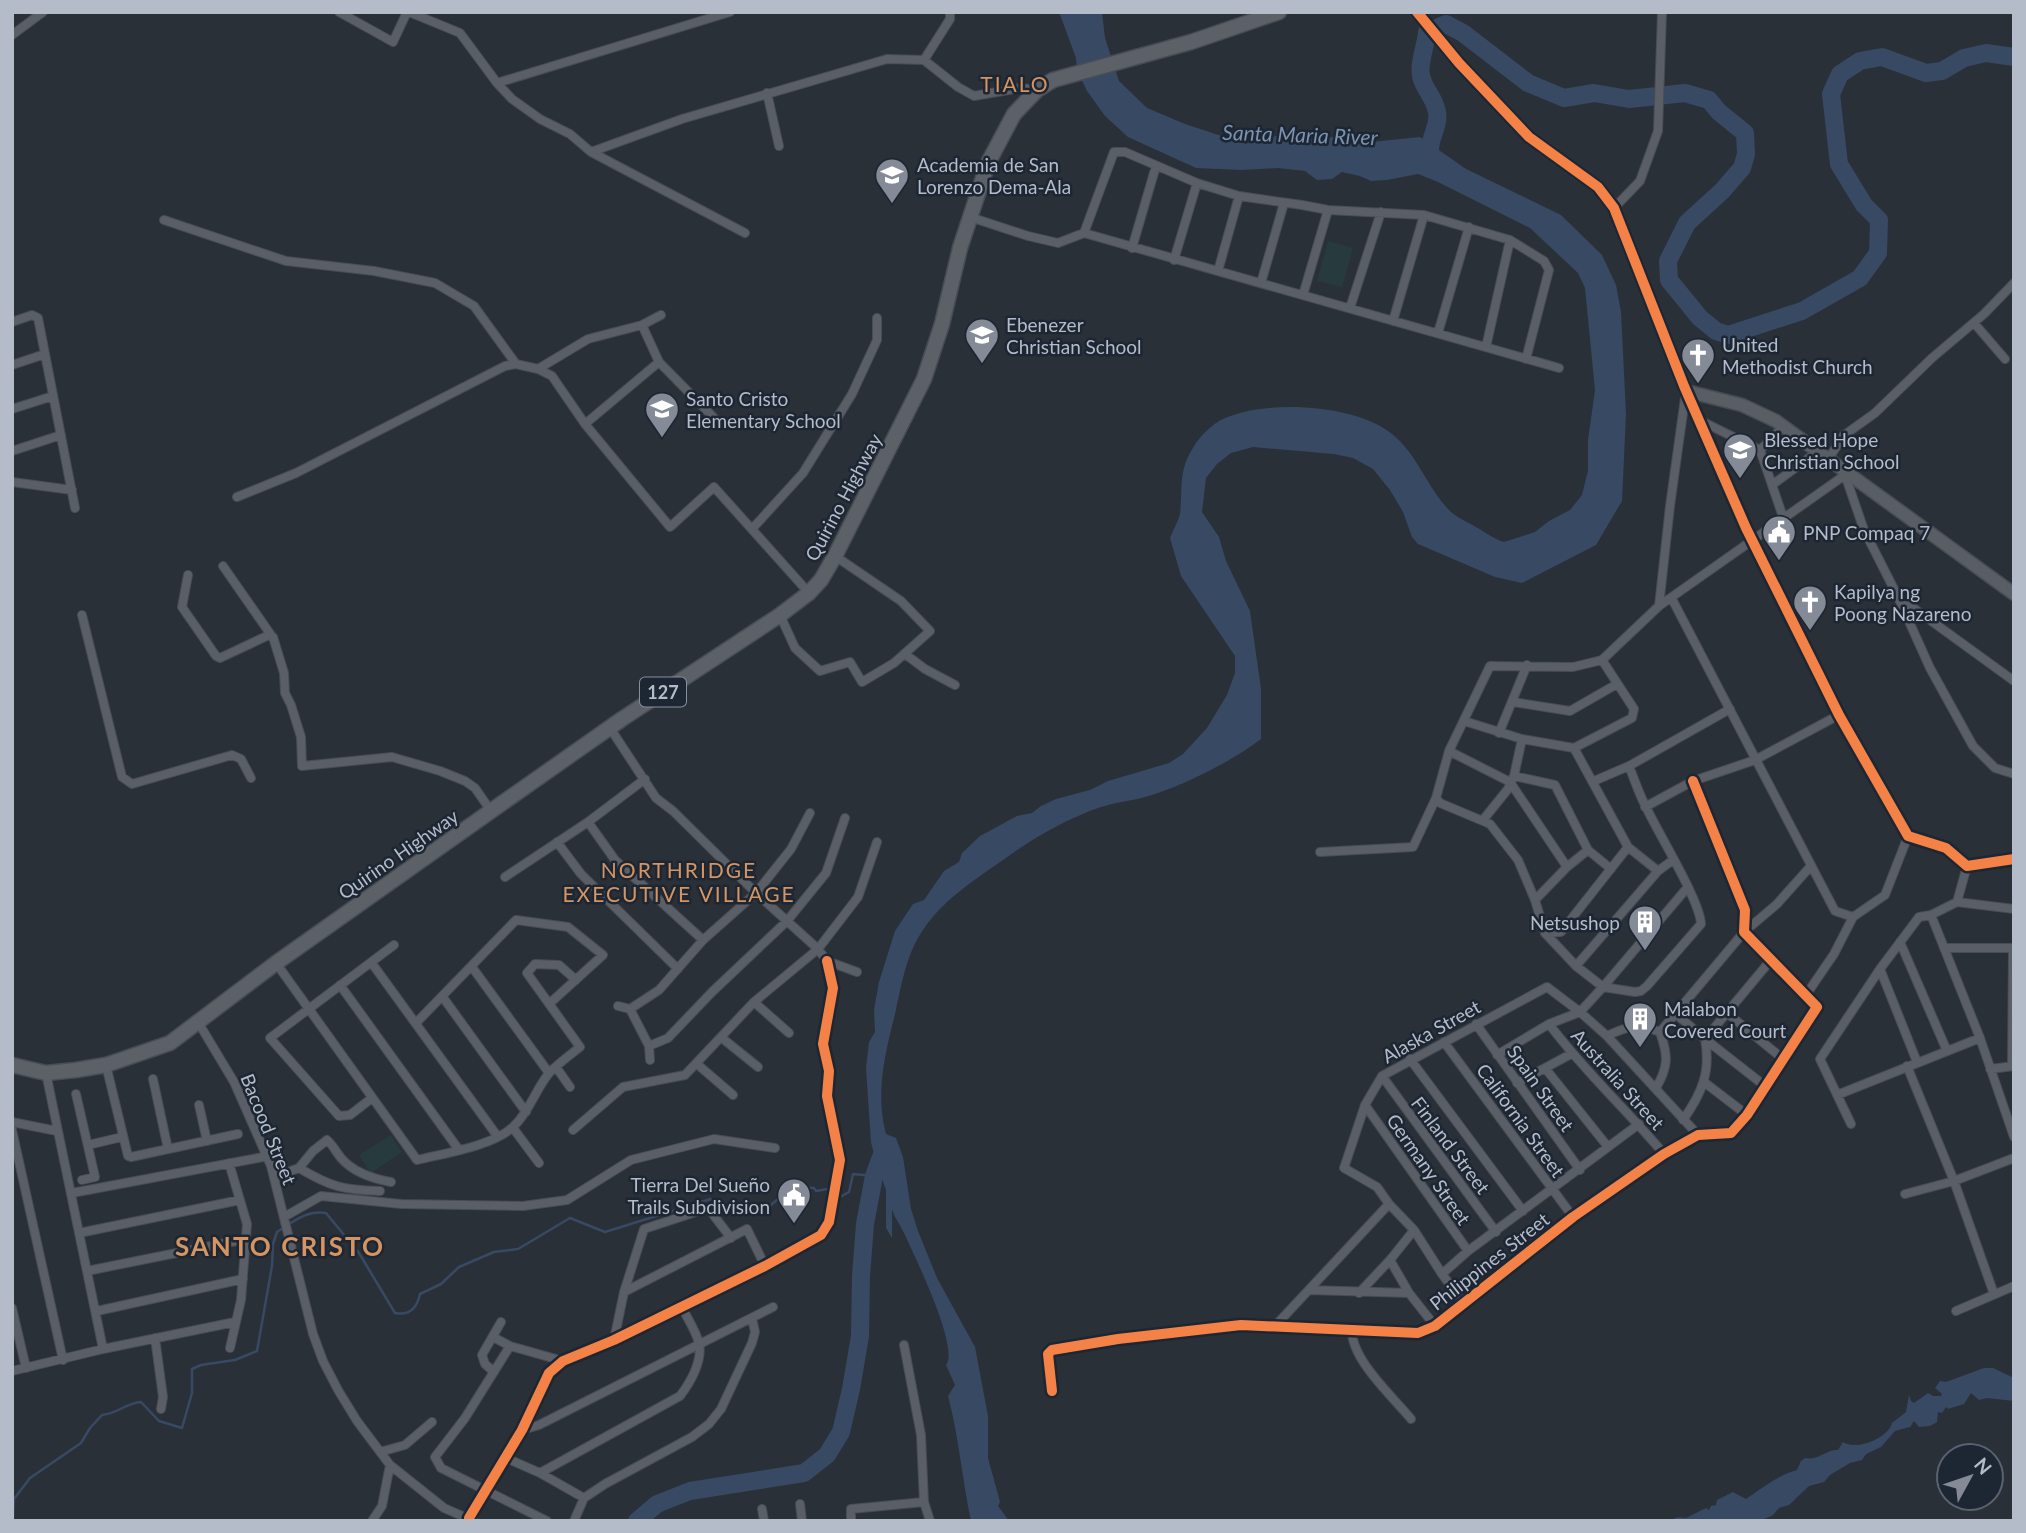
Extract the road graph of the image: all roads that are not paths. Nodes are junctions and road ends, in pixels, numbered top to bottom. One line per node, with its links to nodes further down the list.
1 (43, 12): 9 (street)
2 (339, 12): 3 (street)
3 (408, 12): 11 (street)
4 (730, 12): 11 (street)
5 (950, 12): 10 (street)
6 (1662, 12): 20 (street)
7 (1273, 13): 12 (main road, Quirino Highway / 127)
8 (1420, 16): 20 (street)
9 (12, 35)
10 (924, 60): 12 (street); 13 (street)
11 (497, 83): 15 (street)
12 (1037, 90): 24 (main road, Quirino Highway / 127)
13 (768, 93): 14 (street); 15 (street)
14 (779, 146)
15 (591, 152): 27 (street)
16 (1156, 166): 17 (street); 28 (street); 30 (street)
17 (1197, 183): 18 (street); 31 (street)
18 (1239, 196): 19 (street); 32 (street)
19 (1284, 203): 21 (street); 34 (street)
20 (1614, 208): 53 (street)
21 (1328, 211): 22 (street); 35 (street)
22 (1381, 212): 23 (street); 36 (street)
23 (1424, 215): 26 (street); 39 (street)
24 (970, 216): 28 (street); 73 (main road, Quirino Highway / 127)
25 (164, 220): 49 (street)
26 (1469, 227): 29 (street); 43 (street)
27 (745, 233)
28 (1084, 233): 30 (street)
29 (1510, 240): 44 (street); 46 (street)
30 (1132, 248): 31 (street)
31 (1174, 260): 32 (street)
32 (1218, 271): 34 (street)
33 (2014, 283): 41 (street)
34 (1261, 284): 35 (street)
35 (1303, 295): 36 (street)
36 (1350, 308): 39 (street)
37 (661, 315): 42 (street)
38 (877, 318): 71 (street)
39 (1393, 321): 43 (street)
40 (12, 322): 45 (street)
41 (1975, 323): 47 (street); 63 (street)
42 (642, 325): 48 (street); 52 (street)
43 (1438, 333): 44 (street)
44 (1486, 346): 46 (street)
45 (45, 354): 50 (street); 54 (street)
46 (1526, 359): 51 (street)
47 (2005, 359)
48 (659, 362): 57 (street); 58 (street)
49 (516, 364): 52 (street); 68 (street)
50 (12, 365)
51 (1559, 368)
52 (538, 369): 58 (street)
53 (1686, 391): 56 (street); 59 (street); 80 (street)
54 (53, 396): 55 (street); 60 (street)
55 (12, 409)
56 (1699, 420): 61 (street); 72 (street)
57 (718, 422)
58 (585, 424): 71 (street)
59 (1783, 427): 61 (street); 63 (street)
60 (61, 435): 62 (street); 67 (street)
61 (1760, 450): 66 (street)
62 (12, 452)
63 (1823, 456): 64 (street); 66 (street)
64 (1844, 473): 70 (street); 77 (street); 78 (street)
65 (12, 482): 67 (street)
66 (1772, 485): 70 (street)
67 (72, 490): 69 (street)
68 (237, 497)
69 (75, 508)
70 (1783, 517): 72 (street)
71 (752, 529): 76 (street)
72 (1752, 539): 79 (street); 92 (street)
73 (835, 556): 76 (main road, Quirino Highway / 127); 84 (street)
74 (223, 566): 83 (street)
75 (188, 575): 83 (street)
76 (808, 593): 82 (main road, Quirino Highway / 127)
77 (2014, 594)
78 (1898, 597): 87 (street); 101 (street)
79 (1672, 599): 80 (street); 91 (street)
80 (1659, 607): 85 (street)
81 (82, 615): 102 (street)
82 (780, 615): 84 (street); 94 (main road, Quirino Highway / 127)
83 (271, 635): 109 (street)
84 (905, 654): 89 (street)
85 (1602, 660): 86 (street); 88 (street)
86 (1527, 665): 90 (street); 93 (street)
87 (2014, 681)
88 (1618, 684): 90 (street); 97 (street)
89 (955, 685)
90 (1513, 702): 95 (street)
91 (1730, 709): 99 (street); 100 (street)
92 (1839, 715): 99 (street); 114 (street)
93 (1464, 721): 95 (street); 98 (street)
94 (610, 728): 103 (street); 109 (main road, Quirino Highway / 127)
95 (1499, 733): 96 (street)
96 (1522, 739): 97 (street); 104 (street)
97 (1574, 748): 105 (street)
98 (1449, 751): 104 (street); 107 (street)
99 (1755, 760): 106 (street); 124 (street)
100 (1629, 766): 105 (street); 108 (street)
101 (2014, 774)
102 (251, 778)
103 (645, 779): 113 (street); 129 (street)
104 (1512, 779): 112 (street); 118 (street); 123 (street)
105 (1594, 781): 117 (street)
106 (1693, 781): 108 (street); 136 (street)
107 (1436, 798): 112 (street); 119 (street)
108 (1646, 807): 121 (street)
109 (491, 811): 147 (main road, Quirino Highway / 127)
110 (810, 813): 129 (street)
111 (845, 818): 135 (street)
112 (1483, 820): 130 (street)
113 (588, 822): 115 (street); 138 (street)
114 (1908, 836): 122 (street); 134 (street)
115 (557, 842): 127 (street); 150 (street)
116 (877, 842): 143 (street)
117 (1628, 847): 125 (street); 126 (street)
118 (1588, 850): 123 (street); 125 (street)
119 (1320, 852)
120 (2014, 859): 122 (street)
121 (1673, 860): 126 (street); 128 (street)
122 (1967, 866): 131 (street)
123 (1567, 867): 130 (street)
124 (1810, 867): 134 (street); 136 (street)
125 (1611, 869): 137 (street)
126 (1658, 871): 148 (street)
127 (505, 877)
128 (1688, 888): 155 (street); 155 (street)
129 (756, 893): 135 (street); 138 (street)
130 (1535, 900): 137 (street)
131 (1957, 902): 132 (street); 133 (street)
132 (2014, 909)
133 (1931, 915): 139 (street); 141 (street)
134 (1853, 918): 156 (street)
135 (787, 921): 143 (street); 177 (street)
136 (1744, 932): 145 (street); 165 (street)
137 (1545, 933): 148 (street)
138 (703, 940): 150 (street)
139 (1900, 942): 151 (street); 178 (street)
140 (394, 945): 146 (street)
141 (1944, 948): 142 (street); 174 (street)
142 (2013, 948): 189 (street)
143 (818, 949): 144 (street); 158 (street)
144 (827, 961): 152 (street); 256 (street)
145 (1770, 961): 156 (street); 164 (street)
146 (371, 962): 154 (street); 167 (street)
147 (276, 964): 162 (street); 166 (main road, Quirino Highway / 127)
148 (1576, 966): 155 (street)
149 (472, 967): 153 (street); 157 (street); 193 (street)
150 (678, 969): 161 (street)
151 (1880, 969): 184 (street); 203 (street)
152 (857, 972)
153 (576, 980): 159 (street); 159 (street)
154 (340, 985): 162 (street); 228 (street)
155 (1604, 987): 163 (street)
156 (1806, 995): 182 (street)
157 (442, 996): 167 (street); 208 (street)
158 (754, 1002): 171 (street); 173 (street)
159 (549, 1004): 193 (street)
160 (618, 1006): 161 (street)
161 (630, 1009): 177 (street)
162 (308, 1010): 205 (street); 205 (street)
163 (1580, 1012): 168 (street, Alaska Street); 169 (street); 172 (street)
164 (1727, 1013): 175 (street); 182 (street)
165 (1675, 1014): 170 (street); 175 (street)
166 (198, 1022): 187 (main road, Quirino Highway / 127); 236 (street, Bacood Street)
167 (416, 1023): 222 (street)
168 (1476, 1024): 176 (street, Alaska Street); 180 (street, Spain Street)
169 (1549, 1024): 179 (street, Australia Street); 180 (street)
170 (1660, 1032): 172 (street); 201 (street)
171 (789, 1033)
172 (1607, 1036): 201 (street)
173 (722, 1038): 185 (street); 190 (street)
174 (1980, 1038): 178 (street); 192 (street)
175 (1705, 1039): 197 (street); 199 (street)
176 (1444, 1042): 181 (street, Alaska Street); 241 (street, California Street)
177 (649, 1046): 183 (street)
178 (1947, 1051): 184 (street)
179 (1571, 1054): 191 (street); 212 (street, Australia Street)
180 (1497, 1055): 198 (street, Spain Street)
181 (1410, 1059): 195 (street, Alaska Street); 246 (street)
182 (1783, 1059): 199 (street)
183 (650, 1060)
184 (1917, 1062): 188 (street)
185 (697, 1064): 204 (street); 216 (street)
186 (12, 1065): 194 (main road, Quirino Highway / 127)
187 (106, 1065): 194 (main road, Quirino Highway / 127); 221 (street)
188 (1908, 1066): 203 (street); 238 (street)
189 (2013, 1066): 192 (street)
190 (758, 1067)
191 (1545, 1068): 198 (street); 226 (street)
192 (1990, 1069): 220 (street)
193 (552, 1070): 200 (street); 208 (street)
194 (46, 1073): 217 (street)
195 (1382, 1076): 207 (street, Alaska Street); 250 (street, Finland Street)
196 (153, 1079): 227 (street)
197 (1704, 1082): 209 (street); 210 (street)
198 (1517, 1083): 235 (street, Spain Street)
199 (1765, 1086): 209 (street)
200 (570, 1087)
201 (1656, 1088): 210 (street)
202 (76, 1094): 224 (street)
203 (1837, 1094): 213 (street)
204 (733, 1095)
205 (372, 1098): 228 (street)
206 (199, 1105): 223 (street)
207 (1365, 1105): 245 (street, Alaska Street); 254 (street, Germany Street)
208 (526, 1112): 214 (street)
209 (1747, 1115): 219 (street)
210 (1683, 1120): 219 (street)
211 (12, 1122): 217 (street)
212 (1639, 1124): 226 (street); 229 (street, Australia Street)
213 (1851, 1124)
214 (513, 1128): 222 (street); 233 (street)
215 (12, 1130): 286 (street)
216 (572, 1130)
217 (57, 1131): 242 (street)
218 (238, 1134): 223 (street)
219 (1698, 1135): 229 (street, Philippines Street)
220 (2013, 1135)
221 (122, 1137): 224 (street); 227 (street)
222 (498, 1137): 228 (street)
223 (207, 1141): 227 (street)
224 (88, 1145): 237 (street)
225 (775, 1147): 248 (street)
226 (1608, 1147): 235 (street)
227 (168, 1149)
228 (459, 1150)
229 (1664, 1154): 247 (street, Philippines Street)
230 (263, 1157): 232 (street)
231 (2014, 1158): 238 (street)
232 (229, 1163): 242 (street); 244 (street)
233 (539, 1163)
234 (299, 1168): 236 (street); 239 (street); 240 (street)
235 (1580, 1170): 241 (street)
236 (274, 1177): 248 (street, Bacood Street)
237 (82, 1180)
238 (1954, 1181): 243 (street); 265 (street)
239 (391, 1182)
240 (380, 1191)
241 (1552, 1191): 246 (street); 247 (street, California Street)
242 (72, 1194): 251 (street)
243 (1905, 1195)
244 (240, 1199): 251 (street); 253 (street)
245 (1389, 1204): 249 (street); 261 (street)
246 (1523, 1211): 250 (street)
247 (1573, 1217): 266 (street, Philippines Street)
248 (284, 1219): 296 (street, Bacood Street)
249 (1414, 1230): 255 (street); 258 (street)
250 (1496, 1232): 254 (street)
251 (79, 1233): 257 (street)
252 (731, 1238): 256 (street); 262 (street); 262 (street)
253 (246, 1239): 257 (street); 259 (street)
254 (1468, 1251): 258 (street)
255 (1391, 1260): 263 (street); 264 (street)
256 (765, 1266): 267 (street)
257 (88, 1271): 270 (street)
258 (1442, 1274): 266 (street)
259 (243, 1279): 270 (street); 273 (street)
260 (2014, 1286): 265 (street)
261 (1309, 1290): 263 (street); 275 (street)
262 (624, 1292): 280 (street)
263 (1359, 1293): 264 (street)
264 (1409, 1293): 276 (street)
265 (1994, 1294): 271 (street)
266 (1463, 1302): 276 (street, Philippines Street)
267 (682, 1307): 280 (street); 281 (street)
268 (773, 1307): 272 (street)
269 (12, 1308): 288 (street)
270 (97, 1311): 285 (street)
271 (1956, 1311)
272 (752, 1318): 281 (street); 301 (street)
273 (235, 1322): 278 (street); 284 (street)
274 (501, 1322): 279 (street)
275 (1276, 1325): 277 (street, Philippines Street); 291 (street, Philippines Street)
276 (1435, 1325): 277 (street, Philippines Street)
277 (1352, 1331): 293 (street)
278 (155, 1338): 285 (street); 292 (street)
279 (493, 1338): 283 (street); 290 (street)
280 (614, 1340): 287 (street)
281 (700, 1345): 295 (street); 299 (street)
282 (904, 1345): 302 (street)
283 (510, 1346): 287 (street); 290 (street)
284 (230, 1348)
285 (103, 1349): 286 (street)
286 (63, 1360): 288 (street)
287 (563, 1361): 295 (street)
288 (26, 1368): 289 (street)
289 (12, 1371)
290 (494, 1372): 300 (street)
291 (1052, 1391)
292 (160, 1409)
293 (1411, 1419)
294 (432, 1422): 296 (street)
295 (522, 1430): 297 (street)
296 (380, 1452): 298 (street, Bacood Street)
297 (506, 1458): 299 (street); 300 (street)
298 (390, 1465): 305 (street, Bacood Street); 306 (street)
299 (540, 1473): 301 (street)
300 (486, 1490): 305 (street); 307 (street)
301 (584, 1498): 308 (street)
302 (924, 1502): 311 (street); 312 (street)
303 (800, 1504): 310 (street)
304 (762, 1509): 309 (street)
305 (472, 1520)
306 (372, 1521)
307 (548, 1521)
308 (574, 1521)
309 (764, 1521)
310 (802, 1521)
311 (852, 1521)
312 (930, 1521)

